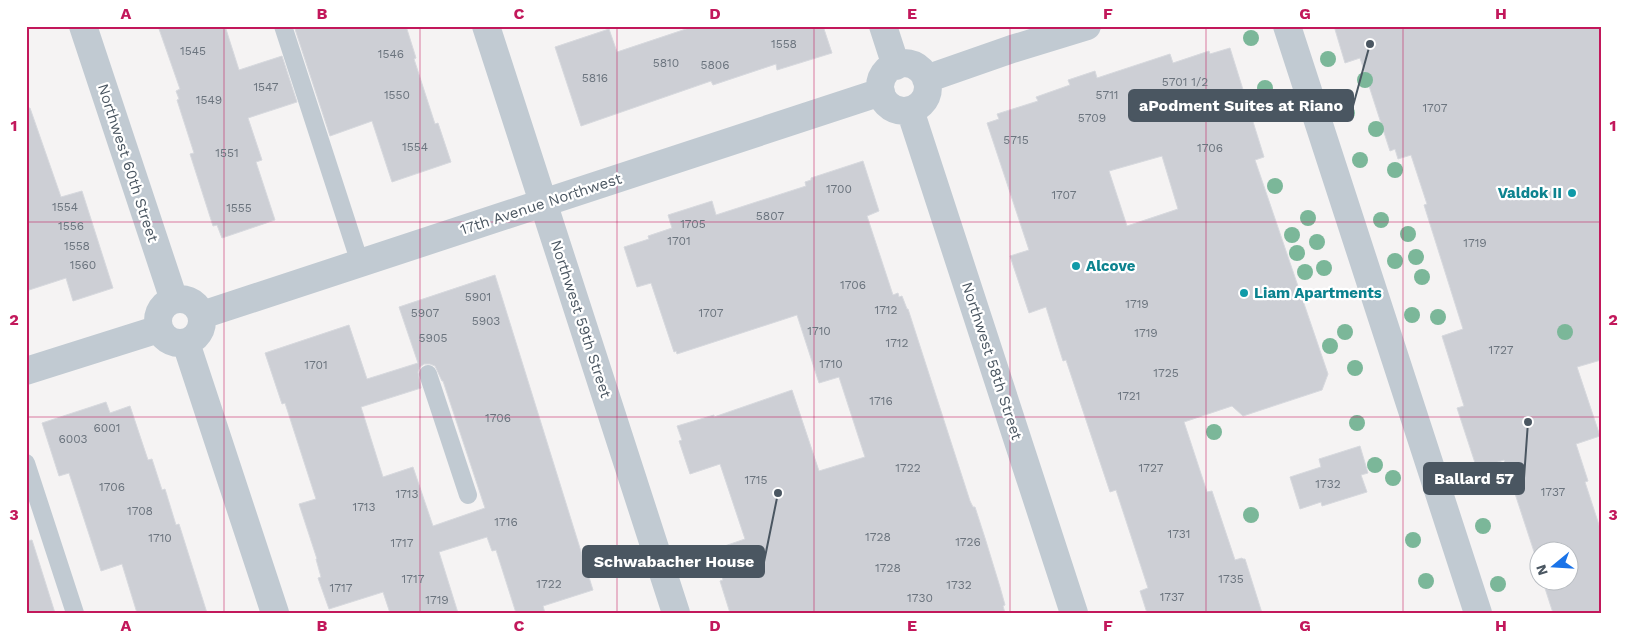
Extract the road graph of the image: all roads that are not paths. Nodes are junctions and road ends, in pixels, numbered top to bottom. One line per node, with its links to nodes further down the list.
1 (83, 26): 13 (street, Northwest 60th Street)
2 (283, 26): 12 (lane)
3 (486, 26): 11 (street, Northwest 59th Street)
4 (883, 26): 7 (street)
5 (1087, 26): 8 (street)
6 (1287, 26): 25 (street)
7 (896, 66): 8 (street); 9 (street)
8 (926, 79): 10 (street)
9 (881, 92): 10 (street); 11 (street, 17th Avenue Northwest)
10 (910, 110): 24 (street, Northwest 58th Street)
11 (544, 204): 12 (street, 17th Avenue Northwest); 23 (street, Northwest 59th Street)
12 (360, 263): 14 (street, 17th Avenue Northwest)
13 (174, 300): 14 (street); 15 (street)
14 (202, 316): 16 (street)
15 (159, 329): 16 (street); 17 (street)
16 (186, 343): 22 (street)
17 (26, 371)
18 (428, 374): 20 (lane)
19 (26, 463): 21 (lane)
20 (468, 495)
21 (75, 613)
22 (275, 613)
23 (676, 613)
24 (1074, 613)
25 (1478, 613)

